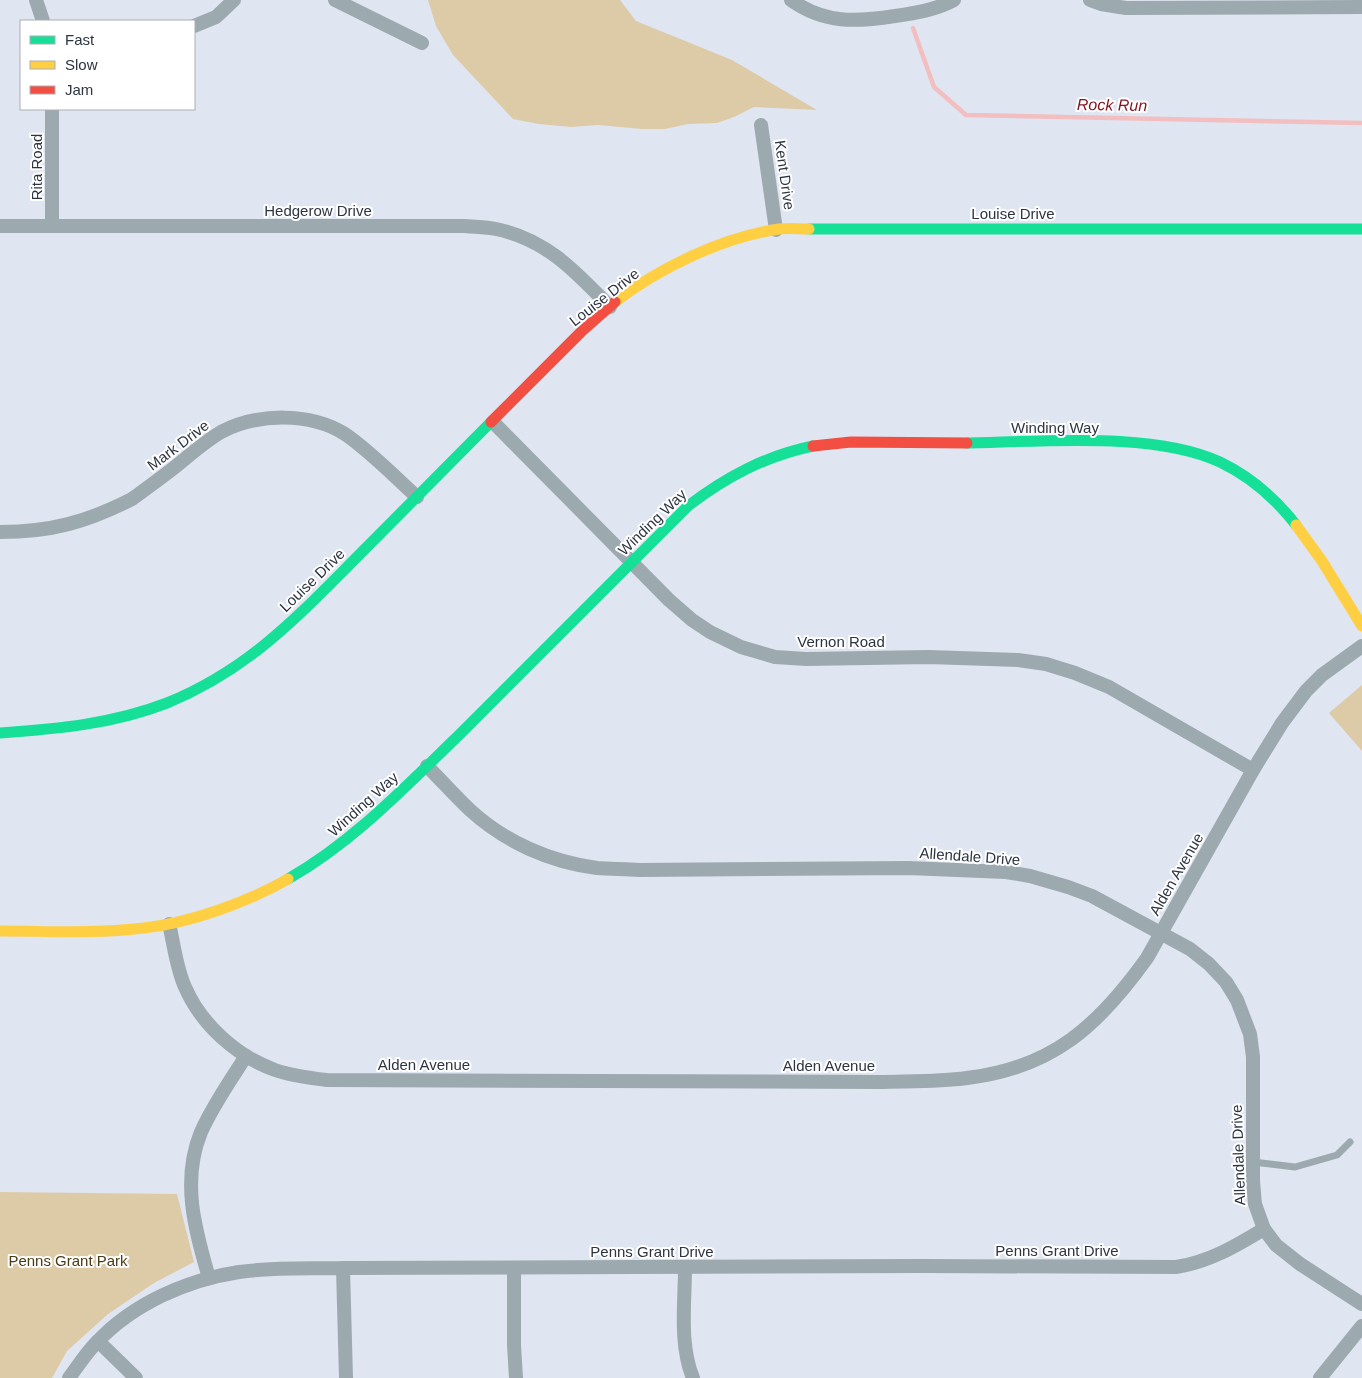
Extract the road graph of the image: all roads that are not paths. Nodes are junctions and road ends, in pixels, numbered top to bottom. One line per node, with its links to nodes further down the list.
1 (36, 0): 8 (street)
2 (234, 0): 9 (street)
3 (335, 0): 10 (street)
4 (791, 0): 5 (street)
5 (954, 0)
6 (1090, 0): 7 (street)
7 (1362, 8)
8 (43, 20)
9 (195, 26)
10 (422, 43)
11 (52, 110): 13 (street, Rita Road)
12 (761, 125): 16 (street, Kent Drive)
13 (52, 225): 14 (street, Hedgerow Drive); 17 (street, Hedgerow Drive)
14 (0, 226)
15 (1362, 228): 16 (street, Louise Drive)
16 (776, 230): 17 (street, Louise Drive)
17 (610, 307): 18 (street, Louise Drive)
18 (493, 422): 19 (street, Louise Drive); 21 (street, Vernon Road)
19 (417, 497): 20 (street, Mark Drive); 24 (street, Louise Drive)
20 (0, 532)
21 (631, 563): 22 (street, Winding Way); 25 (street, Winding Way); 26 (street, Vernon Road)
22 (1362, 626)
23 (1362, 646): 26 (street, Alden Avenue)
24 (0, 733)
25 (427, 766): 27 (street, Winding Way); 29 (street, Allendale Drive)
26 (1253, 770): 29 (street, Alden Avenue)
27 (168, 924): 28 (street, Winding Way); 30 (street, Alden Avenue)
28 (0, 931)
29 (1161, 933): 30 (street, Alden Avenue); 32 (street, Allendale Drive)
30 (246, 1056): 37 (street)
31 (1350, 1142): 32 (lane)
32 (1253, 1162): 33 (street, Allendale Drive)
33 (1264, 1230): 34 (street, Penns Grant Drive); 38 (street, Allendale Drive)
34 (685, 1267): 36 (street, Penns Grant Drive); 45 (street)
35 (343, 1268): 36 (street, Penns Grant Drive); 37 (street, Penns Grant Drive); 43 (street)
36 (514, 1268): 44 (street)
37 (209, 1278): 40 (street, Penns Grant Drive)
38 (1362, 1304)
39 (1362, 1326): 46 (street)
40 (98, 1340): 41 (street, Penns Grant Drive); 42 (street)
41 (69, 1378)
42 (136, 1378)
43 (346, 1378)
44 (516, 1378)
45 (693, 1378)
46 (1320, 1378)

